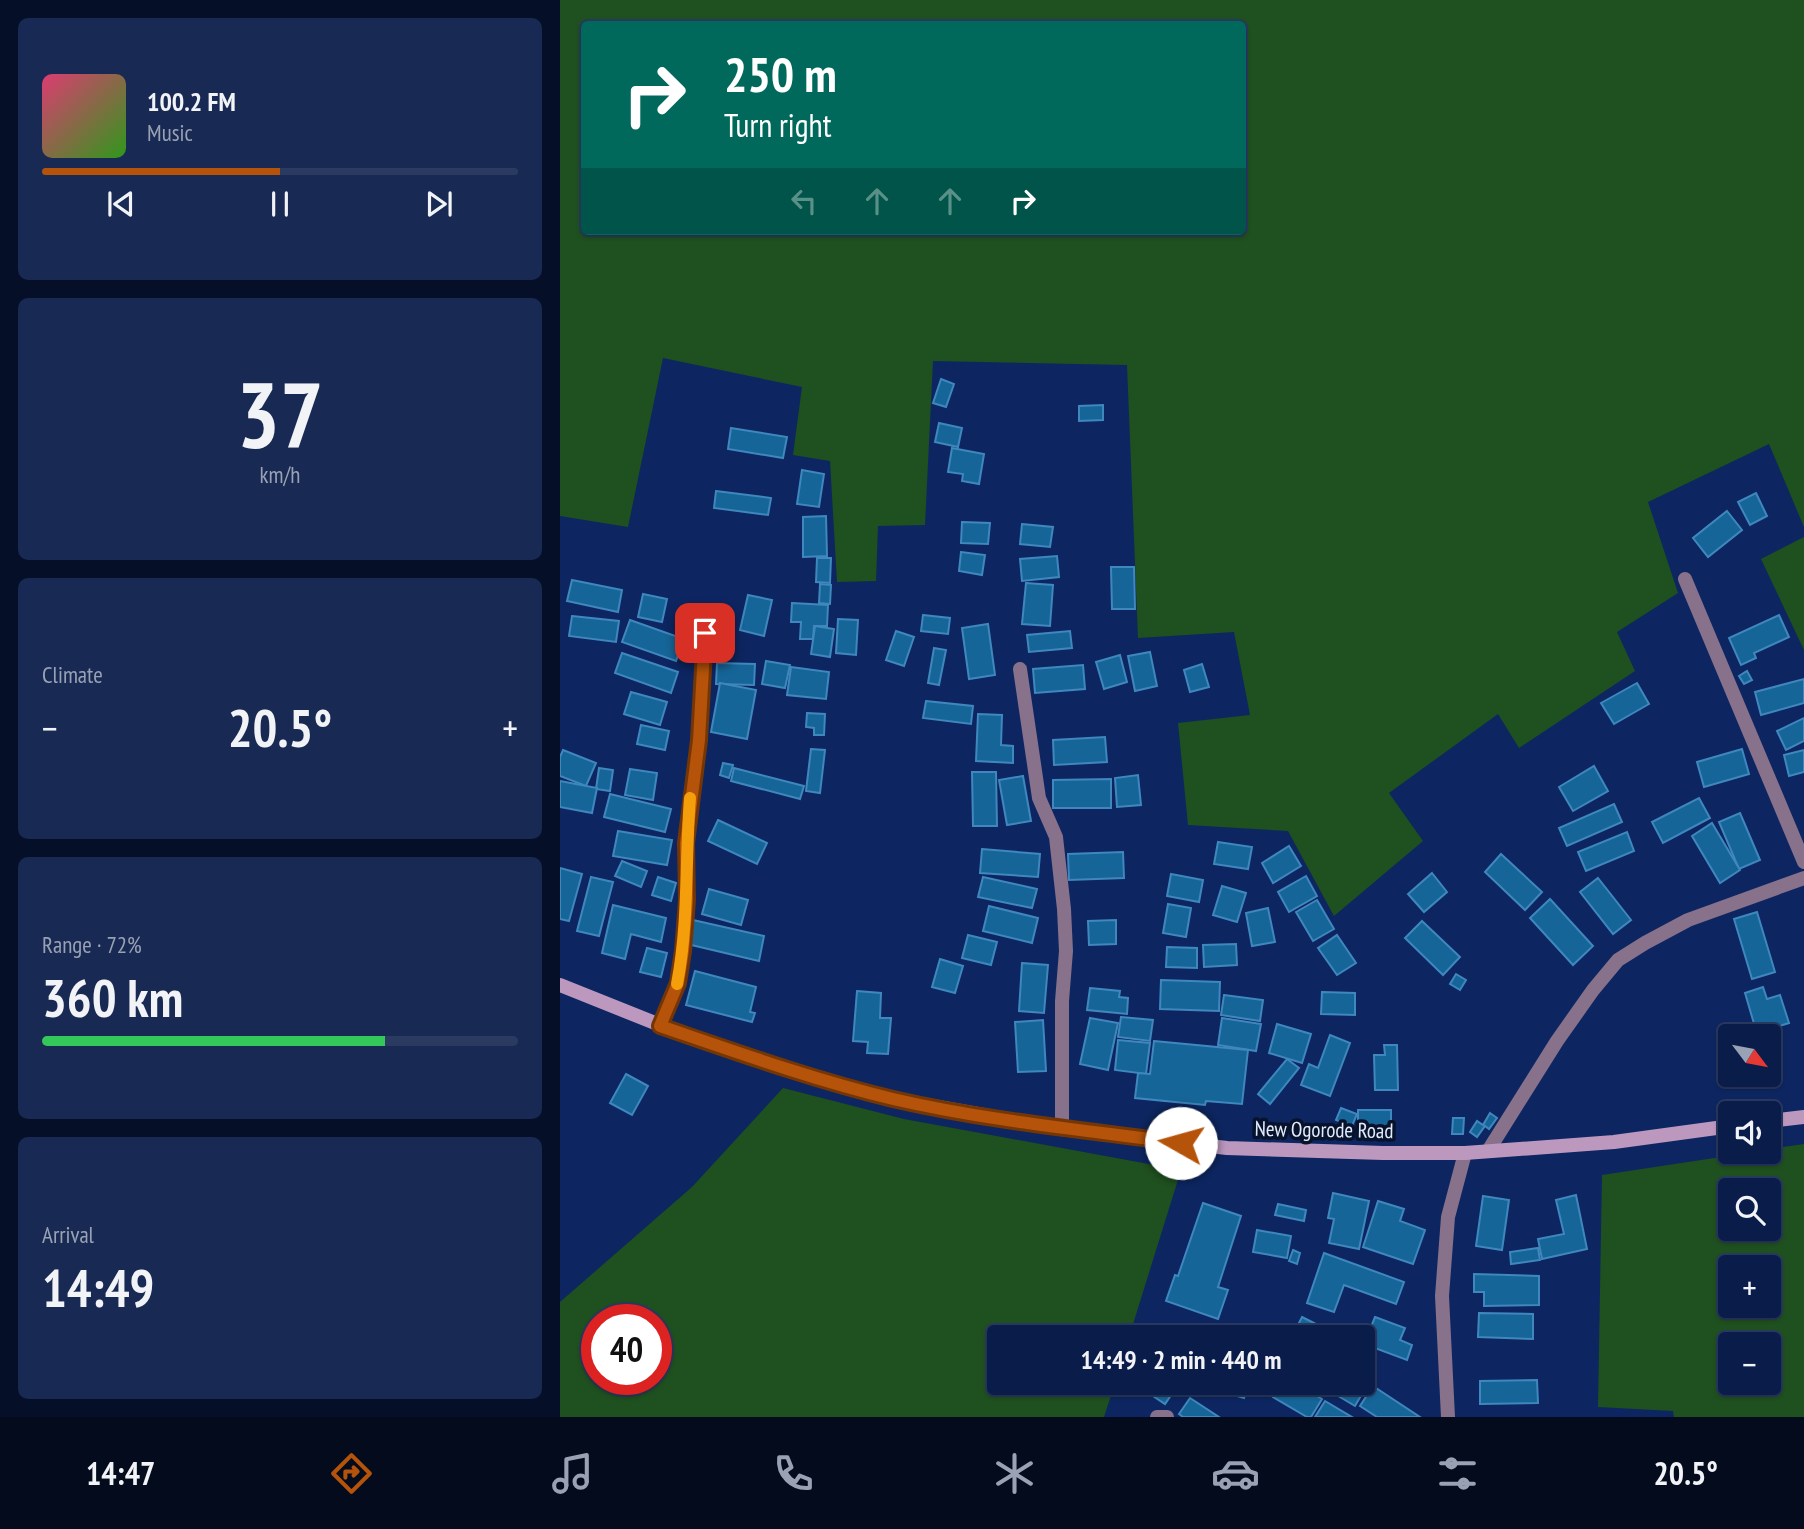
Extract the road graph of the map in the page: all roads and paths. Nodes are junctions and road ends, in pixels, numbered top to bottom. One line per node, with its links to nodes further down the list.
1 (1685, 579): 4 (street)
2 (705, 633): 7 (street)
3 (1020, 669): 11 (street)
4 (1804, 862)
5 (1804, 878): 12 (street)
6 (560, 985): 7 (street, New Ogorode Road)
7 (660, 1026): 11 (street, New Ogorode Road)
8 (1804, 1117): 9 (street)
9 (1781, 1120)
10 (1718, 1128): 12 (street, New Ogorode Road)
11 (1062, 1129): 13 (street, New Ogorode Road)
12 (1488, 1151): 13 (street, New Ogorode Road)
13 (1465, 1153): 16 (street)
14 (1157, 1417): 15 (street)
15 (1167, 1417)
16 (1448, 1417)

